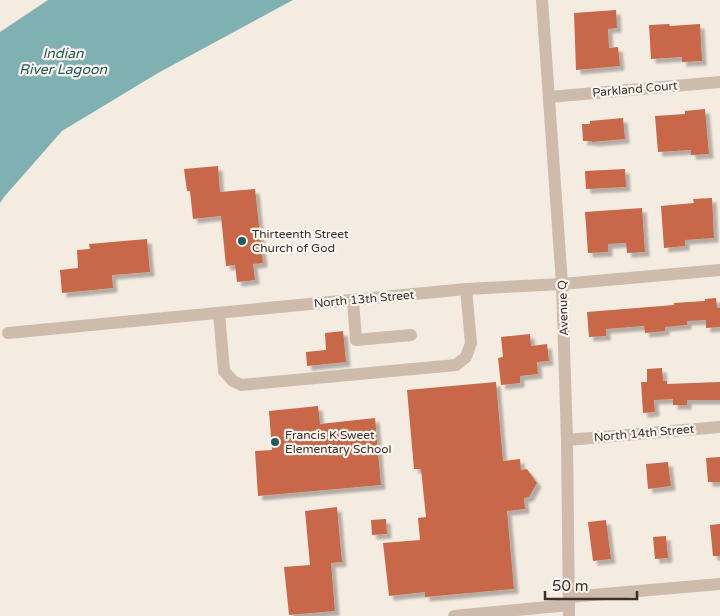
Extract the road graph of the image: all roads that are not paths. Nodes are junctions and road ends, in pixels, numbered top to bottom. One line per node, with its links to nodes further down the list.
1 (542, 0): 3 (street, Avenue Q)
2 (720, 82): 3 (street, Parkland Court)
3 (549, 97): 5 (street, Avenue Q)
4 (720, 270): 5 (street, North 13th Street)
5 (562, 284): 6 (street, North 13th Street); 12 (street, Avenue Q)
6 (466, 289): 7 (street, North 13th Street); 8 (street)
7 (353, 300): 8 (street, North 13th Street); 10 (street)
8 (219, 313): 9 (street, North 13th Street)
9 (8, 333)
10 (411, 335)
11 (720, 427): 12 (street, North 14th Street)
12 (567, 440): 14 (street, Avenue Q)
13 (720, 584): 14 (street)
14 (569, 606): 15 (street)
15 (454, 616)

